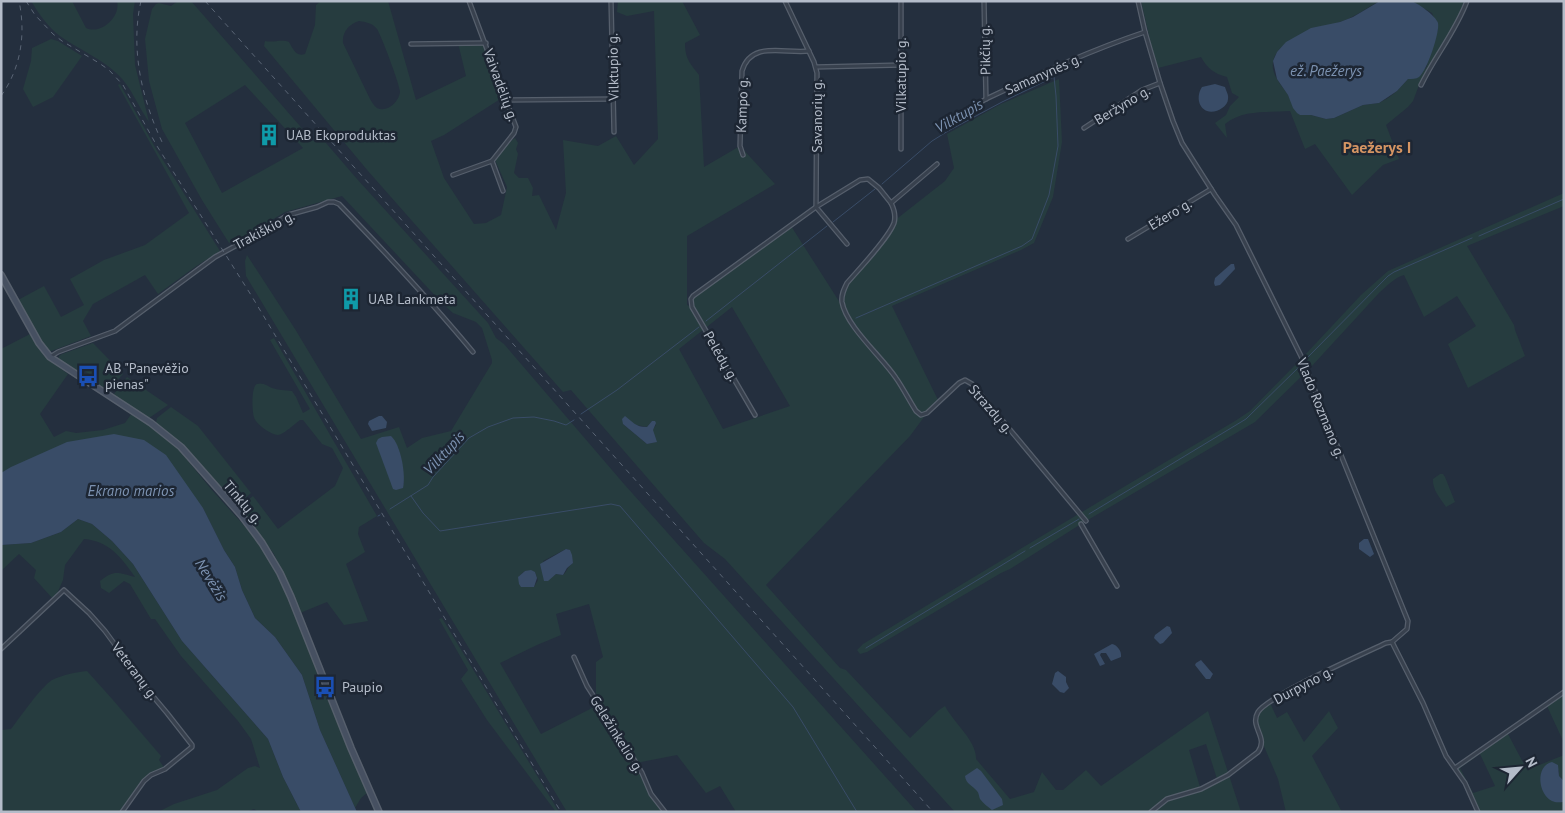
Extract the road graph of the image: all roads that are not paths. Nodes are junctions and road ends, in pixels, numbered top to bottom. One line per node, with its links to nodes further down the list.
1 (469, 1): 9 (street, Vaivadėlių g.)
2 (612, 1): 16 (street, Vilktupio g.)
3 (785, 1): 11 (street, Savanorių g.)
4 (901, 1): 12 (street, Vilkatupio g.)
5 (984, 1): 17 (street, Pikčių g.)
6 (1138, 1): 8 (street, Vlado Rozmano g.)
7 (1467, 1): 15 (street)
8 (1145, 32): 14 (street, Vlado Rozmano g.); 17 (street, Samanynės g.)
9 (486, 43): 10 (street); 18 (street, Vaivadėlių g.)
10 (411, 44)
11 (809, 51): 13 (street, Savanorių g.); 23 (street, Kampo g.)
12 (901, 65): 13 (street); 22 (street, Vilkatupio g.)
13 (816, 67): 30 (street, Savanorių g.)
14 (1160, 83): 20 (street, Beržyno g.); 27 (street, Vlado Rozmano g.)
15 (1421, 85)
16 (613, 99): 18 (street); 21 (street, Vilktupio g.)
17 (986, 99): 19 (street, Samanynės g.)
18 (506, 100): 24 (street, Vaivadėlių g.)
19 (945, 124)
20 (1084, 128)
21 (614, 132)
22 (901, 149)
23 (743, 155)
24 (492, 161): 26 (street); 28 (street)
25 (938, 164): 29 (street)
26 (453, 175)
27 (1211, 189): 31 (street, Ežero g.); 40 (street, Vlado Rozmano g.)
28 (503, 191)
29 (891, 204): 30 (street); 37 (street, Strazdų g.)
30 (816, 207): 32 (street); 36 (street, Pelėdų g.)
31 (1128, 239)
32 (847, 244)
33 (1, 275): 35 (main road, Tinklų g.)
34 (473, 352): 35 (street, Trakiškio g.)
35 (50, 357): 47 (main road, Tinklų g.)
36 (755, 415)
37 (1086, 521)
38 (1081, 524): 39 (street)
39 (1117, 586)
40 (1392, 642): 44 (street); 48 (street, Durpyno g.)
41 (1, 649): 46 (street, Veteranų g.)
42 (574, 657): 45 (street, Geležinkelio g.)
43 (1564, 692): 44 (street)
44 (1455, 768): 49 (street)
45 (664, 811)
46 (122, 812)
47 (379, 812)
48 (1151, 812)
49 (1478, 812)

